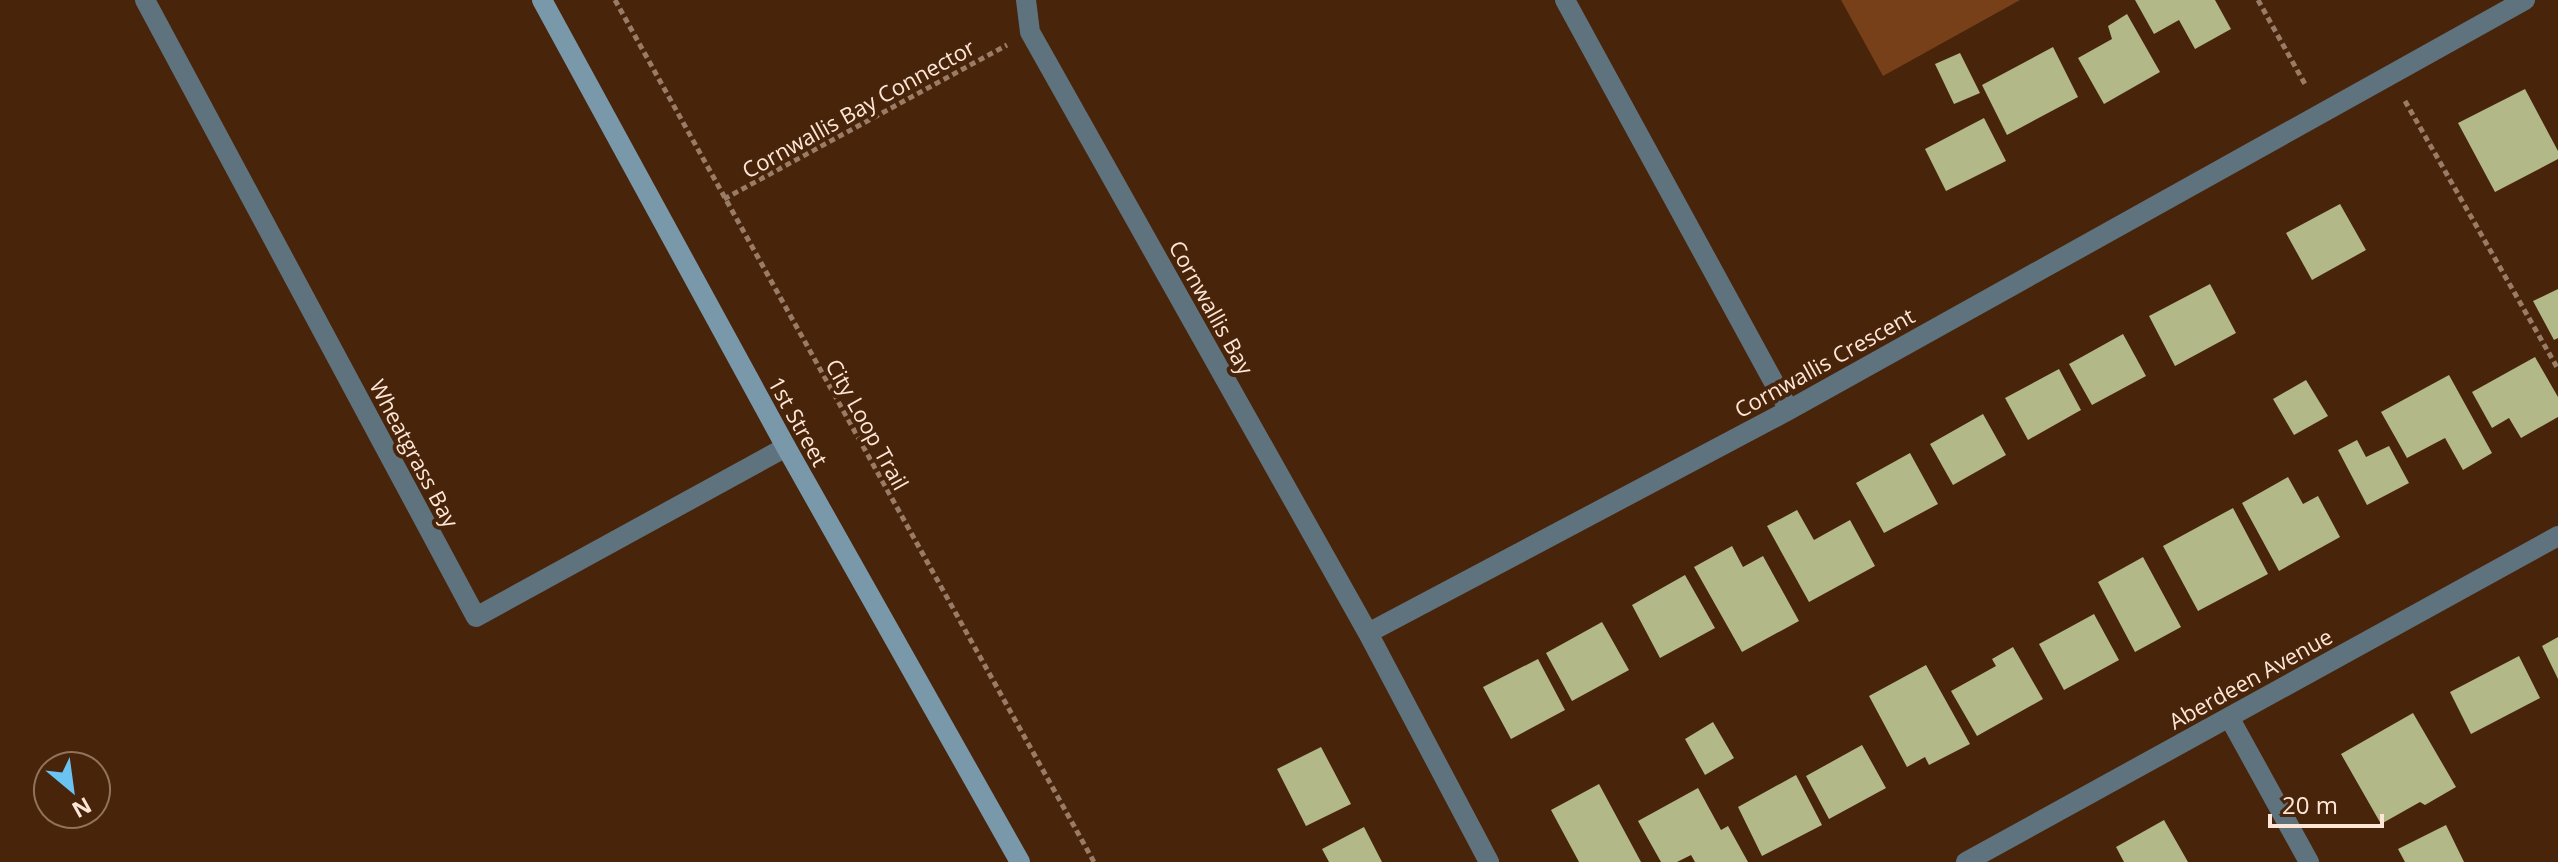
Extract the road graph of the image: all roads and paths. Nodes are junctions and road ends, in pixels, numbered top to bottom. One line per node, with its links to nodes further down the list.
1 (145, 0): 14 (street, Wheatgrass Bay)
2 (542, 0): 14 (street, 1st Street)
3 (615, 0): 11 (path, City Loop Trail)
4 (1026, 0): 16 (street, Cornwallis Bay)
5 (1565, 0): 13 (street)
6 (2258, 0): 9 (path)
7 (2525, 0): 13 (street, Cornwallis Crescent)
8 (1007, 45): 11 (path, Cornwallis Bay Connector)
9 (2306, 86)
10 (2405, 101): 12 (path)
11 (724, 199): 19 (path, City Loop Trail)
12 (2558, 369)
13 (1789, 410): 16 (street, Cornwallis Crescent)
14 (786, 447): 18 (street, 1st Street)
15 (2558, 536): 17 (street, Aberdeen Avenue)
16 (1368, 633): 20 (street)
17 (2229, 717): 21 (street, Aberdeen Avenue); 22 (street)
18 (1020, 862)
19 (1094, 862)
20 (1489, 862)
21 (1966, 862)
22 (2309, 862)

